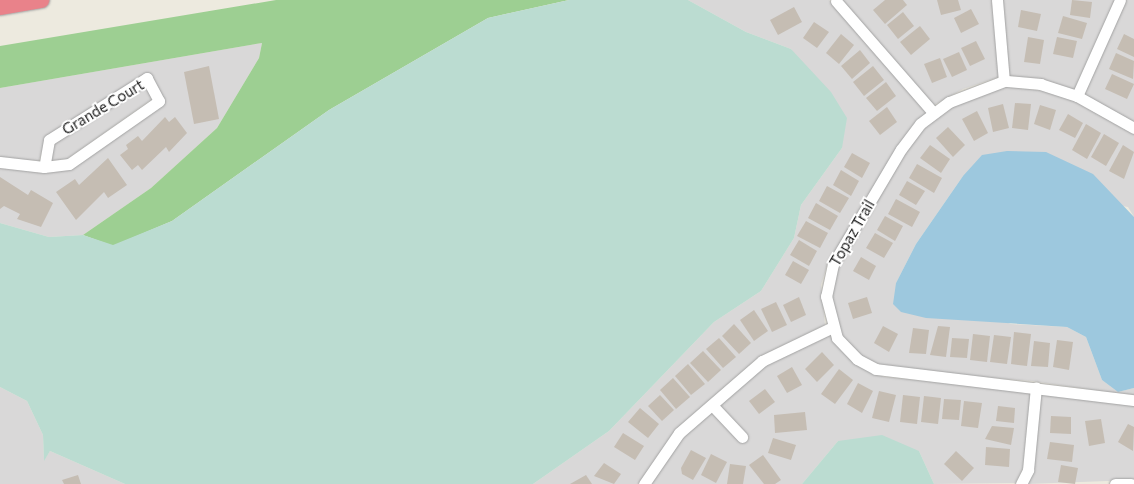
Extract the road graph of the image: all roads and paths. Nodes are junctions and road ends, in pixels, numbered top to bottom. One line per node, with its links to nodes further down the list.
1 (41, 0): 5 (highway)
2 (997, 0): 6 (street)
3 (1120, 0): 7 (street)
4 (836, 1): 8 (street)
5 (0, 7)
6 (1004, 81): 7 (street, Topaz Trail); 8 (street, Topaz Trail)
7 (1077, 96): 9 (street, Topaz Trail)
8 (933, 112): 12 (street, Topaz Trail)
9 (1134, 128)
10 (0, 162): 11 (street, Grande Court)
11 (44, 166): 11 (street, Grande Court)
12 (831, 328): 13 (street); 15 (street)
13 (1036, 387): 14 (street); 18 (street)
14 (1134, 400)
15 (712, 405): 16 (street); 17 (street)
16 (742, 437)
17 (644, 484)
18 (1021, 484)
19 (1115, 484): 20 (street)
20 (1131, 484)

